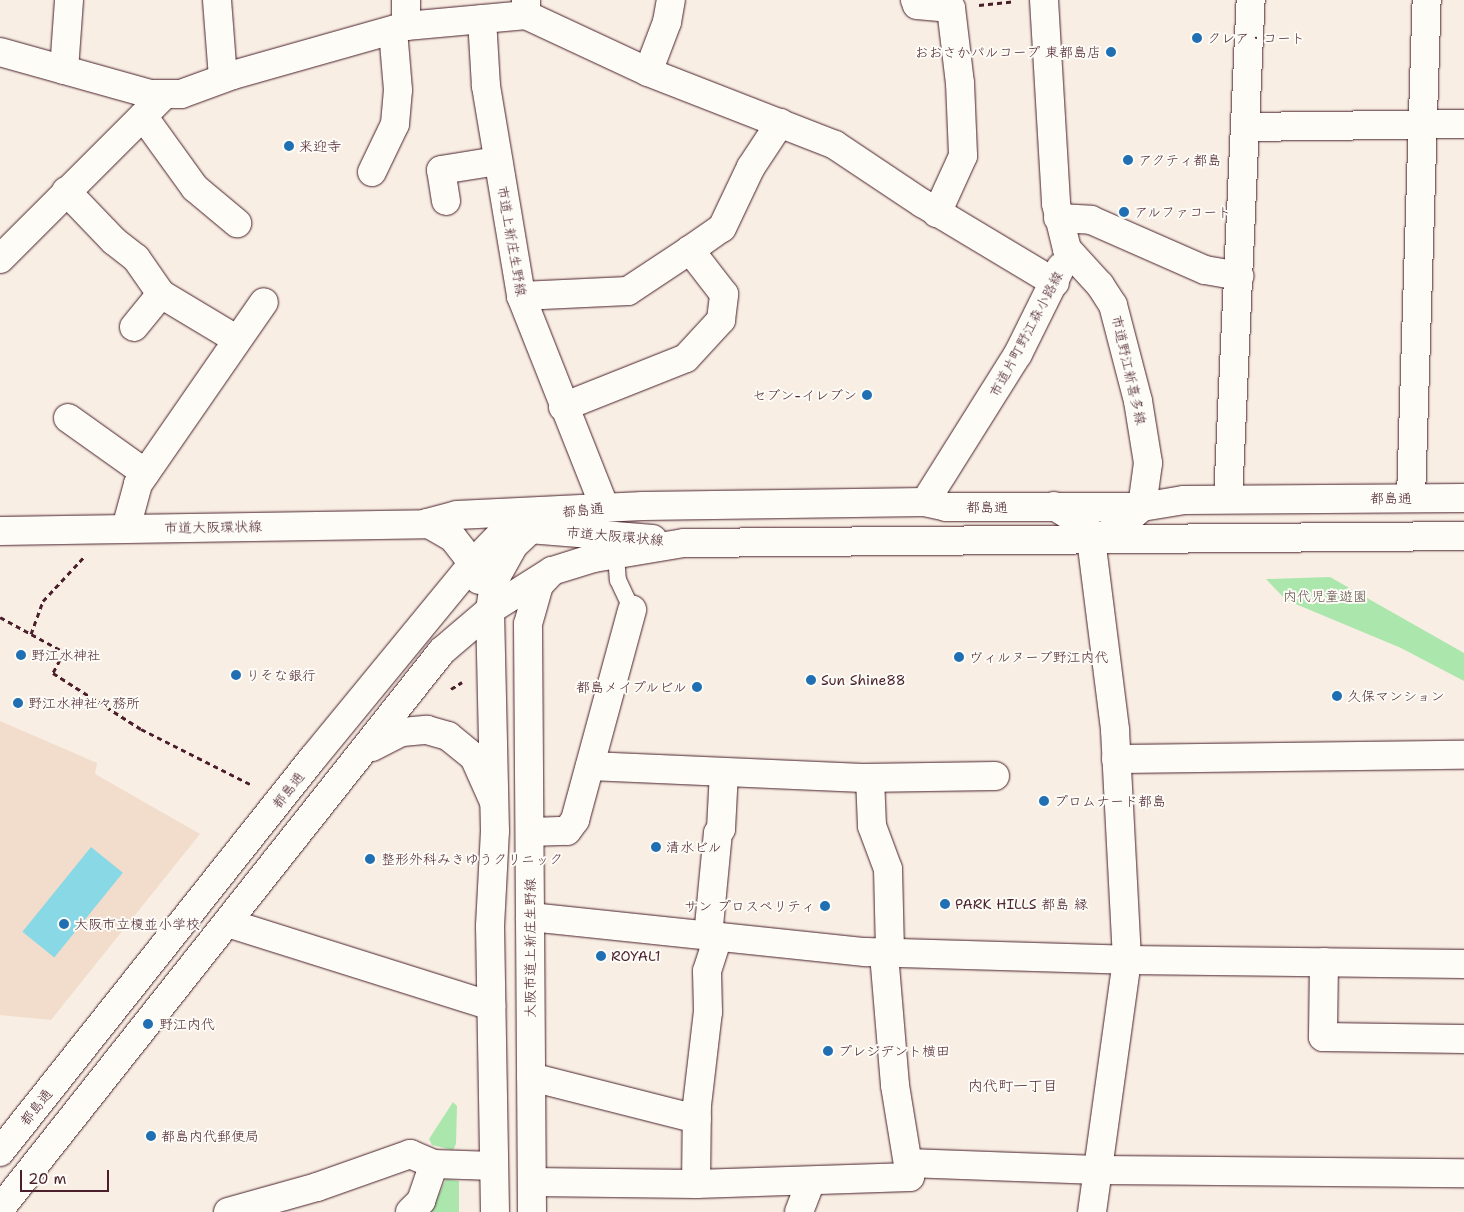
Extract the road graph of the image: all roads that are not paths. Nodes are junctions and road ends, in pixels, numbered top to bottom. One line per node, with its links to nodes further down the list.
1 (69, 0): 12 (street)
2 (217, 0): 14 (street)
3 (671, 0): 13 (street)
4 (916, 0): 25 (street)
5 (1044, 0): 26 (street)
6 (1251, 0): 20 (street)
7 (1427, 0): 19 (street)
8 (526, 7): 10 (street); 13 (street)
9 (402, 19): 10 (street); 14 (street); 22 (street)
10 (482, 19): 21 (street, 市道上新庄生野線)
11 (0, 52): 12 (street)
12 (64, 70): 15 (street)
13 (648, 72): 17 (street)
14 (223, 78): 15 (street)
15 (166, 94): 16 (street)
16 (143, 116): 23 (street); 27 (street)
17 (780, 123): 25 (street); 29 (street)
18 (1464, 124): 19 (street)
19 (1423, 125): 20 (street); 41 (street)
20 (1246, 127): 31 (street)
21 (498, 161): 24 (street); 34 (street, 市道上新庄生野線)
22 (372, 172)
23 (66, 191): 30 (street); 33 (street)
24 (446, 201)
25 (937, 212): 32 (street)
26 (1058, 218): 28 (street); 31 (street)
27 (237, 224)
28 (1067, 249): 32 (street, 市道片町野江森小路線); 46 (street, 市道野江新喜多線)
29 (690, 250): 34 (street); 38 (street)
30 (0, 259)
31 (1239, 276): 43 (street)
32 (1055, 283): 44 (street, 市道片町野江森小路線)
33 (161, 294): 36 (street); 37 (street)
34 (521, 296): 38 (street, 市道上新庄生野線)
35 (264, 302): 37 (street)
36 (134, 327)
37 (236, 338): 40 (street)
38 (563, 406): 47 (street, 市道上新庄生野線)
39 (68, 418): 40 (street)
40 (145, 473): 50 (street)
41 (1411, 498): 42 (street, 都島通); 43 (street, 都島通)
42 (1464, 498)
43 (1228, 499): 46 (street, 都島通)
44 (925, 502): 45 (street, 都島通); 47 (street, 都島通)
45 (1054, 506): 46 (street, 都島通); 54 (street)
46 (1142, 507): 54 (street)
47 (605, 508): 48 (street, 都島通)
48 (564, 511): 49 (street, 市道大阪環状線); 51 (street)
49 (427, 523): 50 (street, 市道大阪環状線); 51 (street, 市道大阪環状線); 57 (street)
50 (126, 528): 52 (street, 市道大阪環状線)
51 (519, 528): 55 (street, 市道大阪環状線); 57 (street, 都島通); 59 (street)
52 (0, 531)
53 (1464, 536): 54 (street)
54 (1091, 539): 55 (street); 63 (street)
55 (684, 543): 56 (street)
56 (616, 554): 58 (street); 60 (lane)
57 (472, 565): 59 (street); 81 (street, 都島通)
58 (552, 571): 59 (street); 69 (street, 大阪市道上新庄生野線)
59 (490, 610): 61 (street); 68 (street)
60 (632, 610): 64 (street)
61 (364, 752): 68 (street); 71 (street)
62 (1464, 755): 63 (street)
63 (1116, 759): 74 (street)
64 (590, 766): 65 (street); 69 (street)
65 (724, 772): 67 (street); 72 (street)
66 (995, 776): 67 (street)
67 (870, 778): 73 (street)
68 (495, 804): 77 (street)
69 (531, 832): 70 (street, 大阪市道上新庄生野線)
70 (530, 917): 72 (street); 79 (street, 大阪市道上新庄生野線)
71 (228, 922): 77 (street); 90 (street)
72 (713, 936): 73 (street); 80 (street)
73 (887, 953): 74 (street); 83 (street)
74 (1127, 960): 75 (street); 85 (street)
75 (1324, 962): 76 (street); 78 (street)
76 (1464, 964)
77 (491, 1006): 84 (street)
78 (1464, 1039)
79 (530, 1077): 80 (street); 88 (street, 大阪市道上新庄生野線)
80 (697, 1119): 89 (street)
81 (0, 1152)
82 (422, 1159): 84 (street); 91 (street); 92 (street)
83 (908, 1163): 85 (street); 87 (street)
84 (494, 1166): 93 (street)
85 (1098, 1170): 86 (street); 96 (street)
86 (1464, 1173)
87 (811, 1181): 89 (street); 95 (street)
88 (532, 1182): 89 (street); 94 (street, 大阪市道上新庄生野線)
89 (696, 1184)
90 (0, 1210)
91 (228, 1212)
92 (410, 1212)
93 (495, 1212)
94 (532, 1212)
95 (799, 1212)
96 (1092, 1212)

